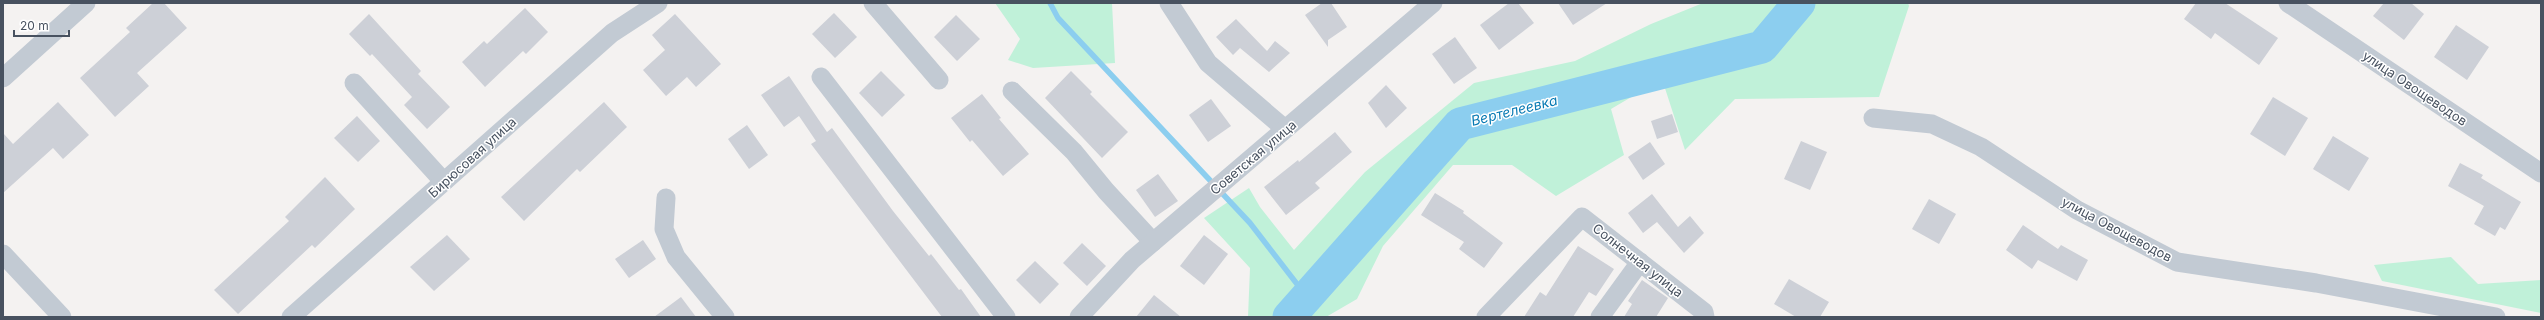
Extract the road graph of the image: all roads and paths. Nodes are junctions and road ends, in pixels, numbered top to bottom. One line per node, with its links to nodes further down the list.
1 (86, 3): 8 (street)
2 (873, 3): 9 (street)
3 (1169, 3): 13 (street)
4 (1433, 3): 13 (street, Советская улица)
5 (2288, 3): 14 (street, улица Овощеводов)
6 (652, 5): 15 (street, Бирюсовая улица)
7 (821, 77): 23 (street)
8 (3, 78)
9 (939, 80)
10 (354, 83): 15 (street)
11 (1012, 91): 17 (street)
12 (1873, 118): 28 (street, улица Овощеводов)
13 (1286, 129): 17 (street, Советская улица)
14 (2541, 174)
15 (444, 182): 21 (street, Бирюсовая улица)
16 (666, 198): 22 (street)
17 (1153, 242): 24 (street, Советская улица)
18 (3, 254): 20 (street)
19 (1640, 262): 25 (street, Солнечная улица); 26 (street); 27 (street, Солнечная улица)
20 (62, 317)
21 (291, 317)
22 (725, 317)
23 (1006, 317)
24 (1079, 317)
25 (1486, 317)
26 (1600, 317)
27 (1705, 317)
28 (2496, 317)

